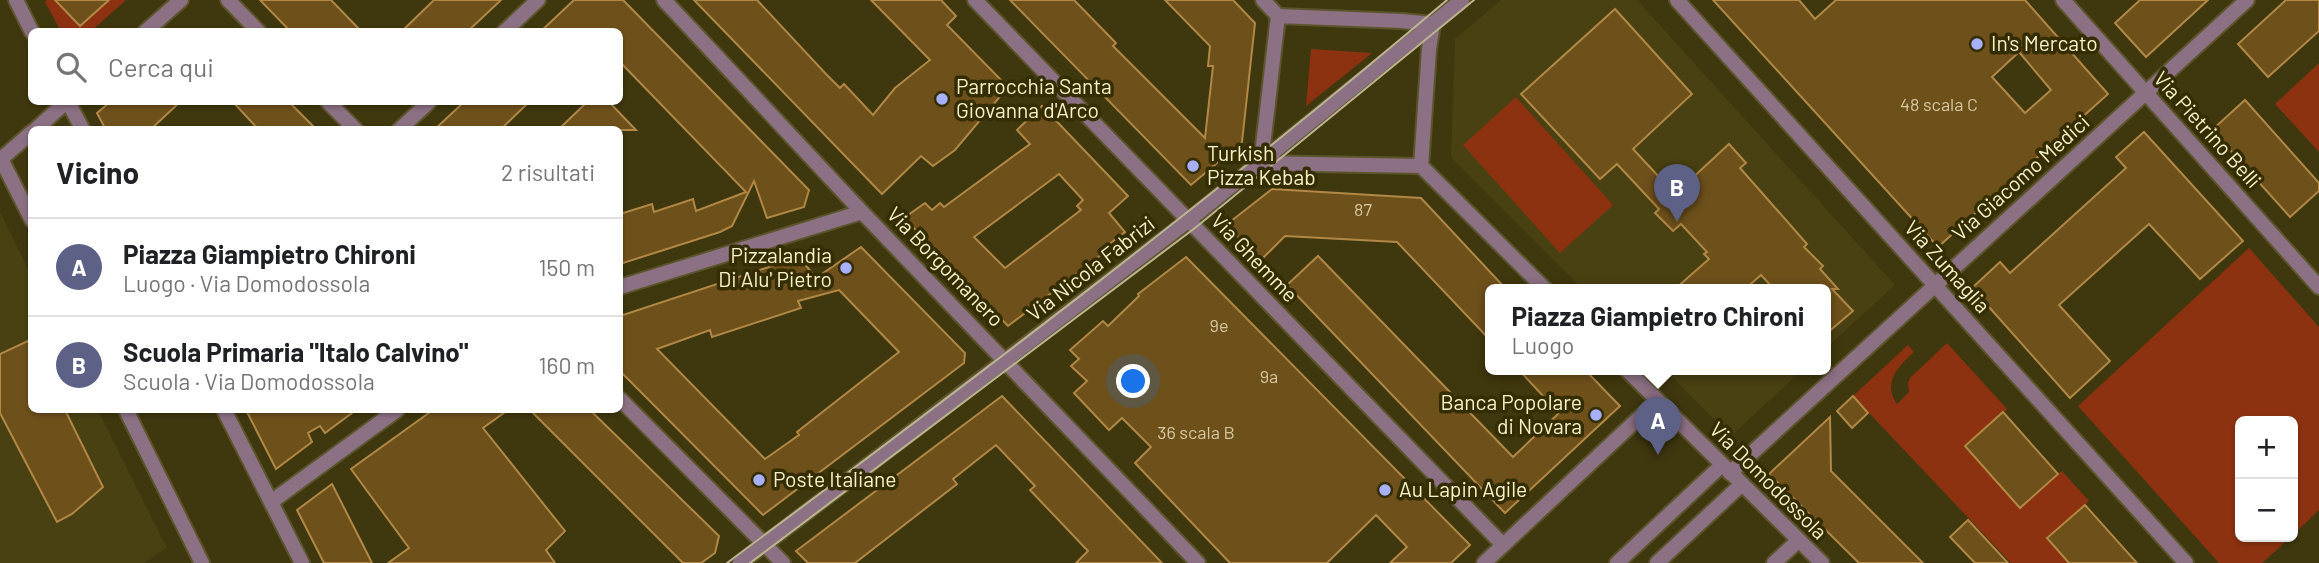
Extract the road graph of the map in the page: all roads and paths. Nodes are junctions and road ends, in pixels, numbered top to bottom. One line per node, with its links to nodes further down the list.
1 (16, 0): 14 (street)
2 (181, 0): 15 (street)
3 (228, 0): 16 (street)
4 (538, 0): 17 (street)
5 (664, 0): 32 (street, Via Borgomanero)
6 (975, 0): 33 (street, Via Ghemme)
7 (1264, 0): 12 (street)
8 (1462, 0): 13 (street, Via Nicola Fabrizi)
9 (1676, 0): 35 (street, Via Zumaglia)
10 (2063, 0): 18 (street, Via Pietrino Belli)
11 (2247, 0): 18 (street, Via Giacomo Medici)
12 (1278, 16): 13 (street); 29 (street)
13 (1433, 24): 29 (street, Via Nicola Fabrizi); 30 (street)
14 (30, 28)
15 (150, 28)
16 (255, 28)
17 (508, 28)
18 (2146, 93): 35 (street, Via Giacomo Medici); 37 (street, Via Pietrino Belli)
19 (63, 105): 23 (street)
20 (69, 105): 24 (street)
21 (331, 105): 25 (street)
22 (426, 105): 26 (street)
23 (39, 126)
24 (81, 126)
25 (352, 126)
26 (403, 126)
27 (28, 135): 28 (street)
28 (0, 158): 31 (street)
29 (1262, 163): 30 (street); 33 (street, Via Nicola Fabrizi)
30 (1421, 166): 34 (street)
31 (28, 212)
32 (862, 212): 36 (street); 38 (street, Via Borgomanero)
33 (1188, 221): 38 (street, Via Nicola Fabrizi); 50 (street, Via Ghemme)
34 (1540, 284)
35 (1935, 285): 45 (street, Via Giacomo Medici); 61 (street, Via Zumaglia)
36 (623, 286)
37 (2319, 287)
38 (1006, 361): 49 (street, Via Nicola Fabrizi); 55 (street, Via Borgomanero)
39 (1632, 375): 40 (street, Via Domodossola)
40 (1657, 401): 45 (street, Via Domodossola); 50 (street)
41 (623, 402): 49 (street)
42 (127, 413): 51 (street)
43 (226, 413): 47 (street)
44 (393, 413): 47 (street)
45 (1726, 469): 46 (street, Via Domodossola); 57 (street, Via Giacomo Medici)
46 (1742, 484): 48 (street, Via Domodossola); 58 (street)
47 (271, 502): 52 (street)
48 (1799, 540): 59 (street); 60 (street, Via Domodossola)
49 (765, 544): 53 (street, Via Nicola Fabrizi); 54 (street)
50 (1503, 545): 56 (street)
51 (195, 560)
52 (302, 563)
53 (740, 563)
54 (783, 563)
55 (1198, 563)
56 (1484, 563)
57 (1617, 563)
58 (1657, 563)
59 (1774, 563)
60 (1822, 563)
61 (2186, 563)

